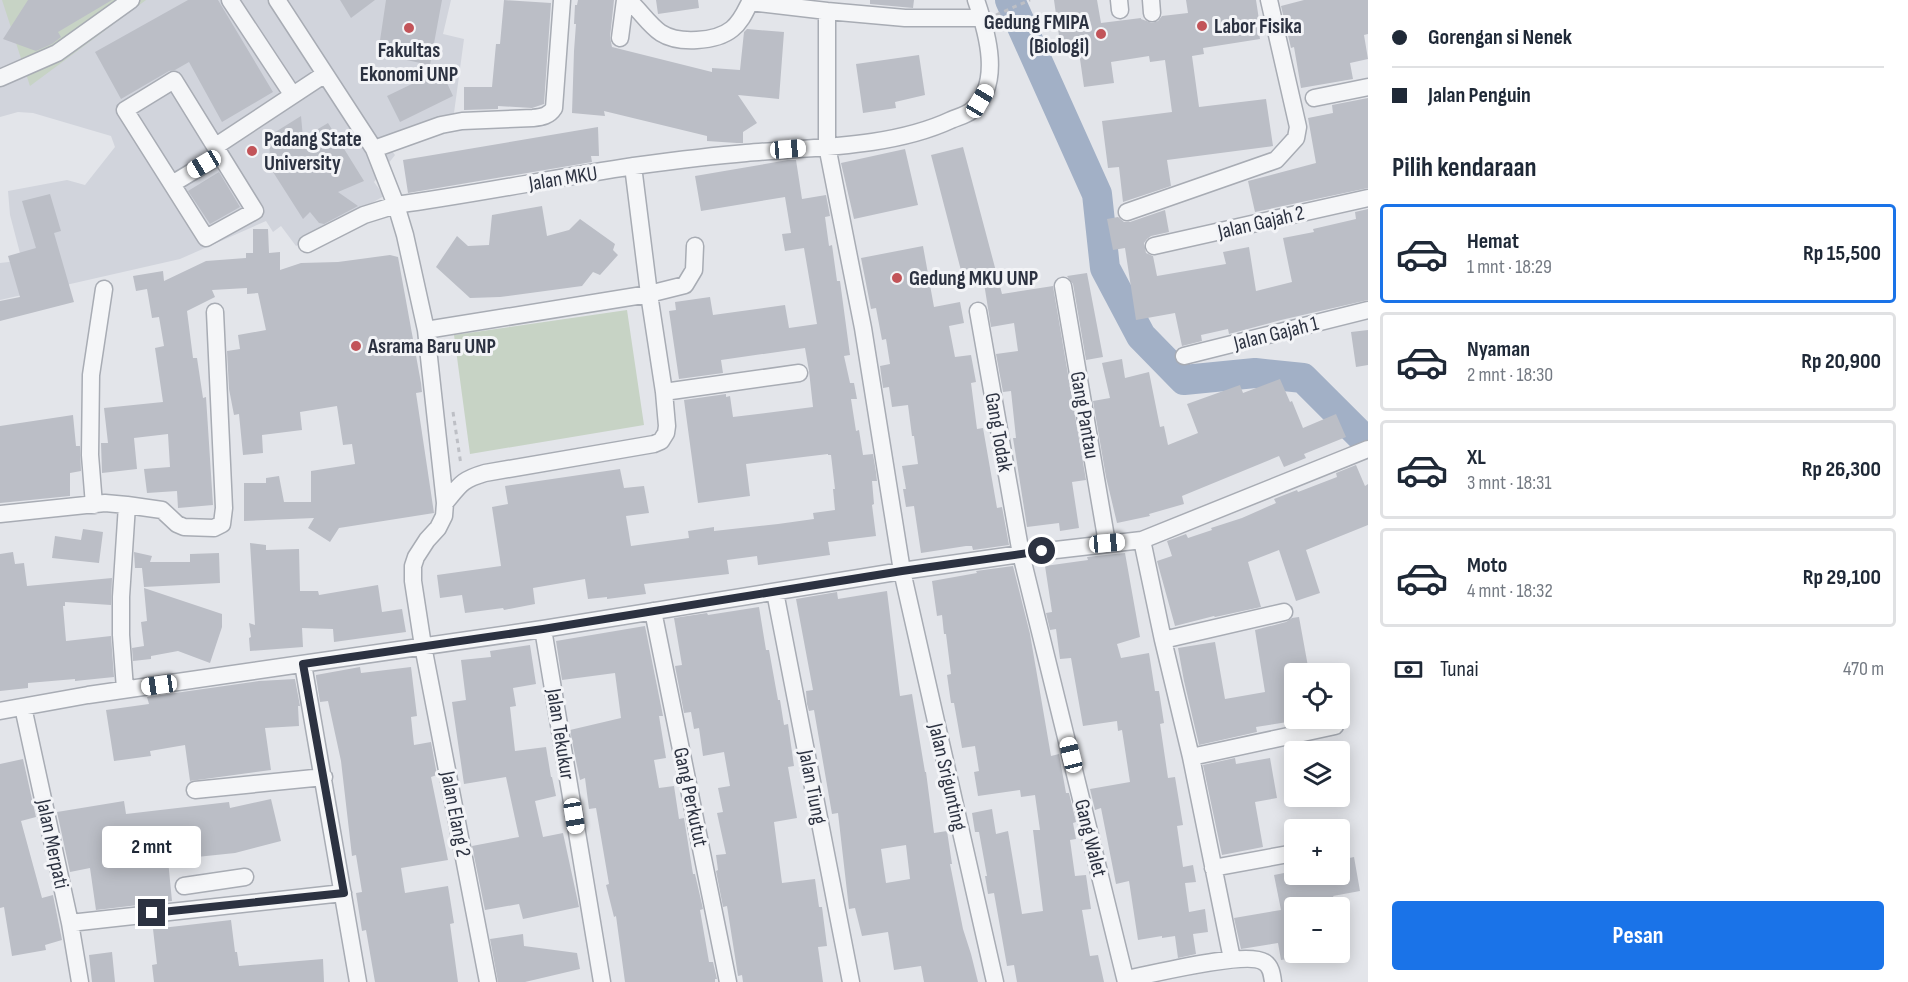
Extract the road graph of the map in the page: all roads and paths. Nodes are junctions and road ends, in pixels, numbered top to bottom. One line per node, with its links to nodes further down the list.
1 (131, 0): 15 (street)
2 (230, 0): 17 (street)
3 (278, 0): 14 (street)
4 (562, 0): 20 (street)
5 (626, 0): 9 (street); 13 (street)
6 (976, 0): 12 (street, Jalan MKU)
7 (1030, 0): 11 (path)
8 (1269, 0): 26 (street)
9 (750, 1): 10 (street)
10 (827, 11): 12 (street); 19 (street)
11 (1002, 13)
12 (982, 18): 19 (street, Jalan MKU)
13 (620, 38)
14 (325, 74): 17 (street); 20 (street)
15 (0, 78)
16 (1368, 87): 18 (street)
17 (292, 94): 21 (street)
18 (1314, 98)
19 (827, 146): 22 (street, Jalan MKU); 48 (street)
20 (374, 149): 25 (street)
21 (218, 150): 23 (street); 23 (street); 23 (street)
22 (633, 166): 25 (street, Jalan MKU); 32 (street)
23 (172, 184)
24 (1368, 198): 29 (street, Jalan Gajah 2)
25 (396, 205): 27 (street, Jalan MKU); 36 (street)
26 (1127, 212)
27 (307, 244)
28 (695, 246): 32 (street)
29 (1154, 246)
30 (1063, 286): 46 (street, Gang Pantau)
31 (104, 289): 42 (street)
32 (649, 294): 36 (street); 39 (street)
33 (1368, 310): 37 (street, Jalan Gajah 1)
34 (978, 311): 47 (street, Gang Todak)
35 (215, 312): 43 (street)
36 (426, 330): 41 (street)
37 (1184, 356)
38 (799, 373): 39 (street)
39 (664, 392): 41 (street)
40 (1366, 449): 45 (street)
41 (445, 503): 54 (street, Jalan Elang 2)
42 (94, 505): 43 (street); 44 (street)
43 (127, 505): 56 (street)
44 (0, 514)
45 (1142, 540): 46 (street); 53 (street)
46 (1107, 543): 47 (street)
47 (1021, 554): 48 (street); 72 (street, Gang Walet)
48 (902, 571): 49 (street); 79 (street, Jalan Srigunting)
49 (775, 592): 50 (street); 78 (street, Jalan Tiung)
50 (653, 611): 52 (street); 77 (street, Gang Perkutut)
51 (1284, 612): 53 (street)
52 (543, 629): 54 (street); 76 (street, Jalan Tekukur)
53 (1163, 640): 60 (street)
54 (423, 646): 55 (street); 75 (street, Jalan Elang 2)
55 (303, 664): 56 (street); 61 (street)
56 (124, 690): 57 (street)
57 (23, 707): 58 (street); 70 (street, Jalan Merpati)
58 (0, 711)
59 (1321, 729): 60 (street)
60 (1191, 757): 64 (street)
61 (324, 777): 62 (street); 68 (street)
62 (195, 790)
63 (1284, 855): 64 (street)
64 (1213, 868): 71 (street)
65 (245, 877): 66 (street)
66 (211, 882): 67 (street); 69 (street)
67 (184, 886)
68 (344, 893): 69 (street); 74 (street)
69 (213, 906): 70 (street)
70 (70, 923): 73 (street, Jalan Merpati)
71 (1232, 959): 72 (street); 80 (street)
72 (1126, 981)
73 (80, 982)
74 (358, 982)
75 (488, 982)
76 (600, 982)
77 (728, 982)
78 (851, 982)
79 (995, 982)
80 (1273, 982)

